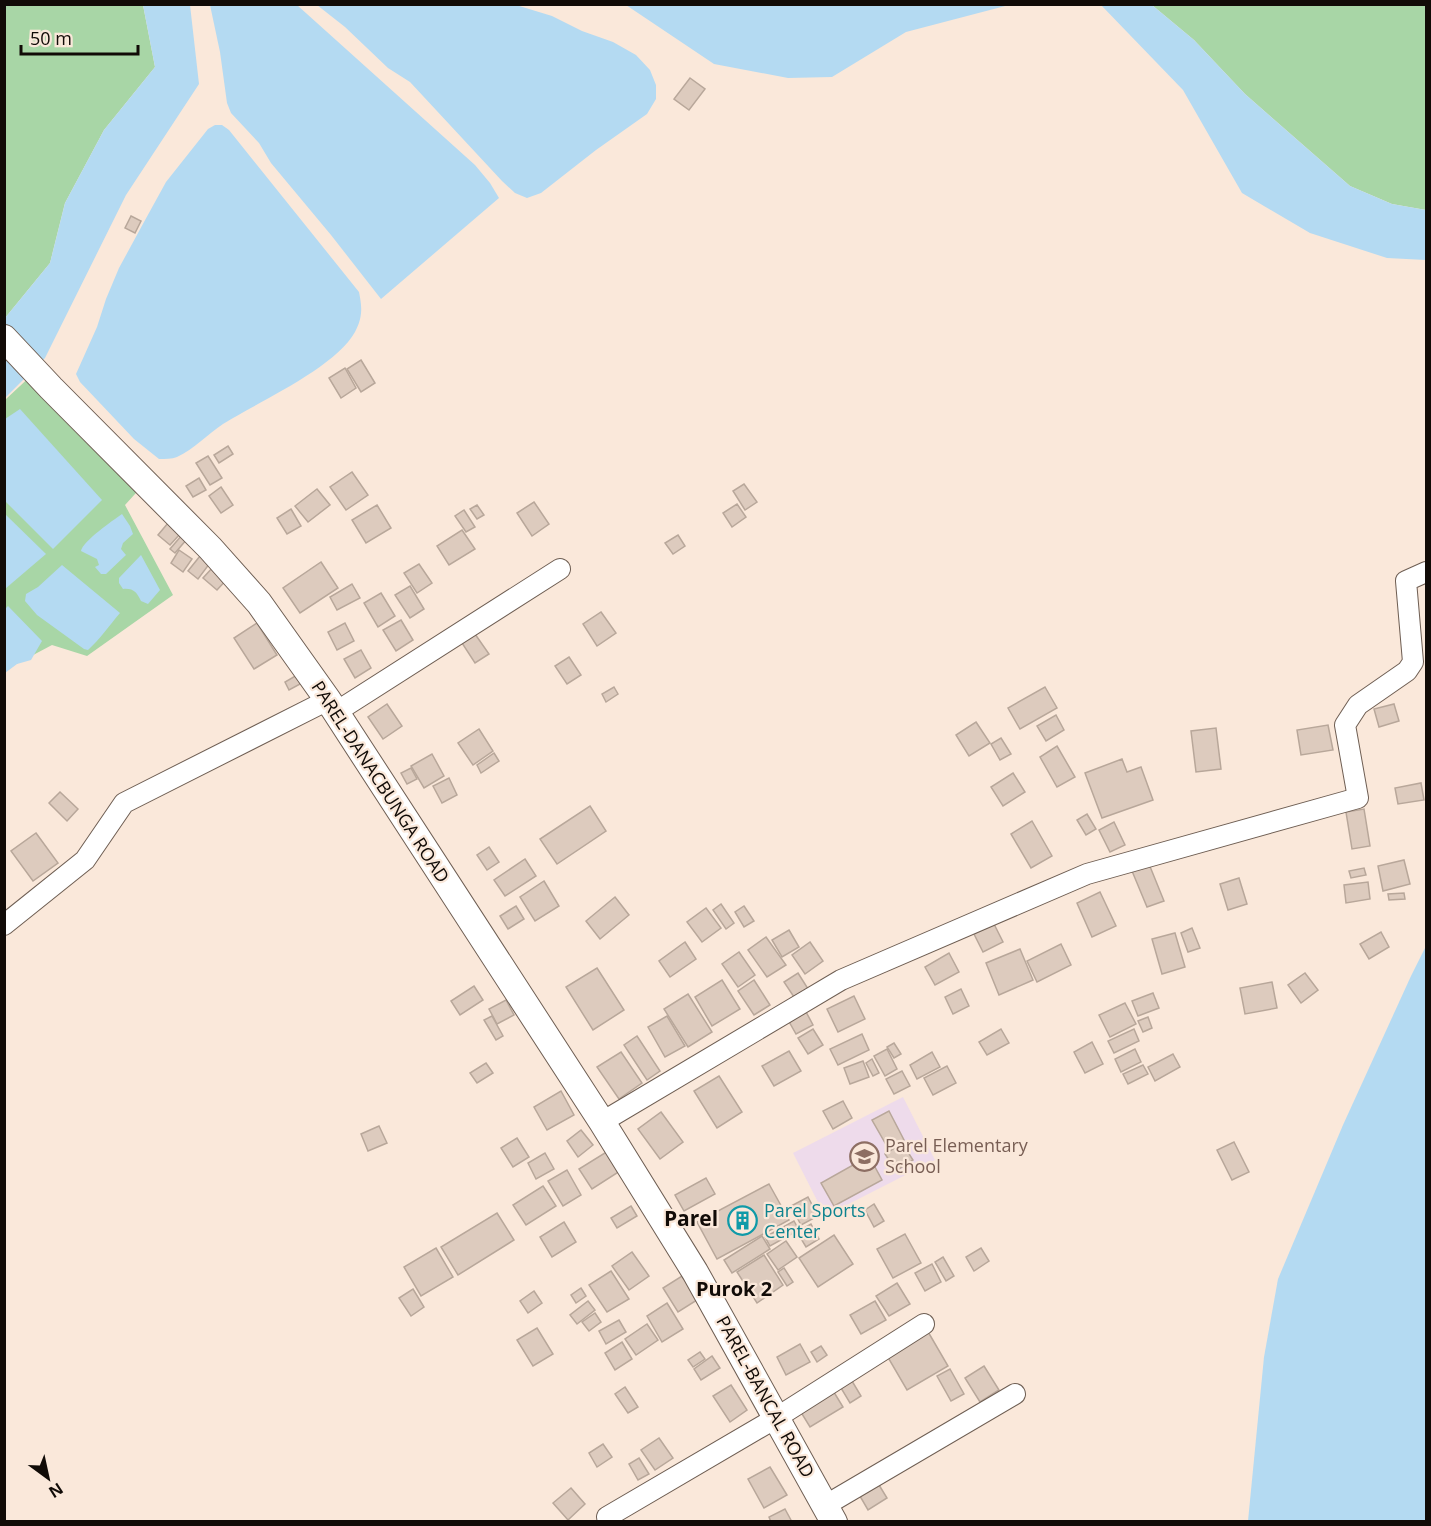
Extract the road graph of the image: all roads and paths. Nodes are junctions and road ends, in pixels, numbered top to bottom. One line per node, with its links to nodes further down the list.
1 (4, 338): 4 (main road, PAREL-DANACBUNGA ROAD)
2 (560, 569): 4 (street)
3 (1426, 572): 6 (street)
4 (332, 706): 5 (street); 6 (main road, PAREL-DANACBUNGA ROAD)
5 (4, 925)
6 (602, 1122): 7 (main road, PAREL-DANACBUNGA ROAD)
7 (695, 1272): 10 (main road, PAREL-BANCAL ROAD)
8 (924, 1324): 10 (street)
9 (1015, 1394): 11 (street)
10 (776, 1418): 11 (main road, PAREL-BANCAL ROAD); 12 (street)
11 (830, 1513)
12 (607, 1517)

